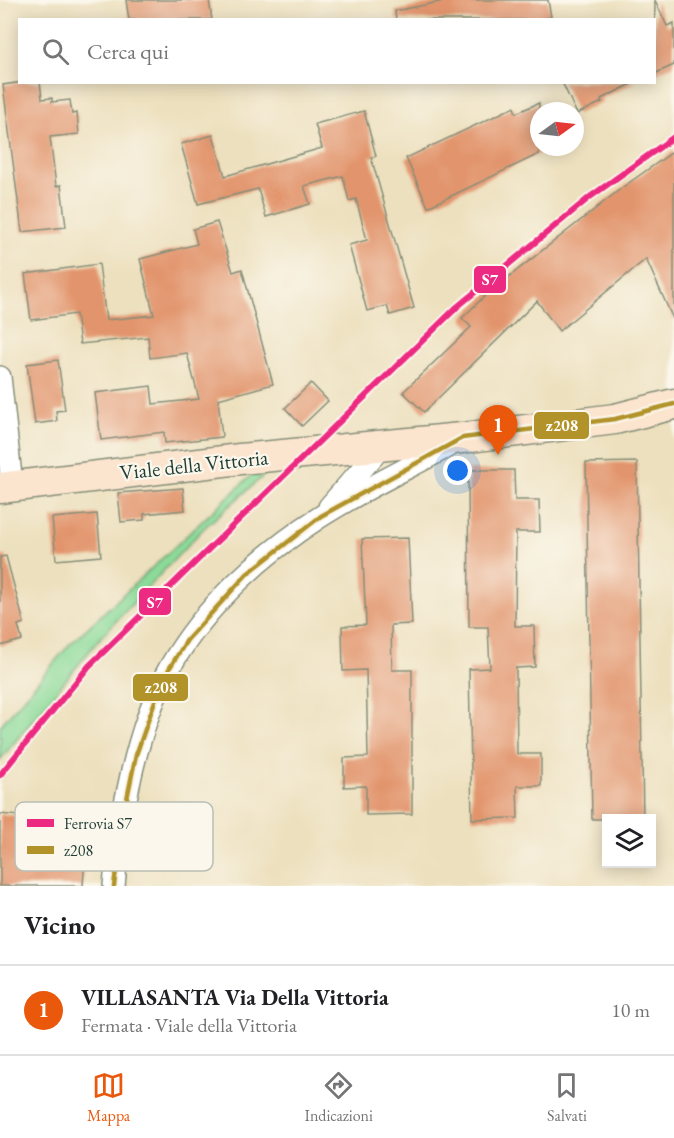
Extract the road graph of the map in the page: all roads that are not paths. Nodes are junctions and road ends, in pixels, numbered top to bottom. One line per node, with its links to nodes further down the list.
1 (0, 377): 5 (street)
2 (674, 404): 3 (street, Viale della Vittoria)
3 (462, 438): 4 (street, Viale della Vittoria); 6 (street)
4 (382, 446): 5 (street, Viale della Vittoria); 6 (street)
5 (6, 486)
6 (321, 516): 7 (street)
7 (126, 802)
8 (116, 871): 9 (street)
9 (114, 886)

